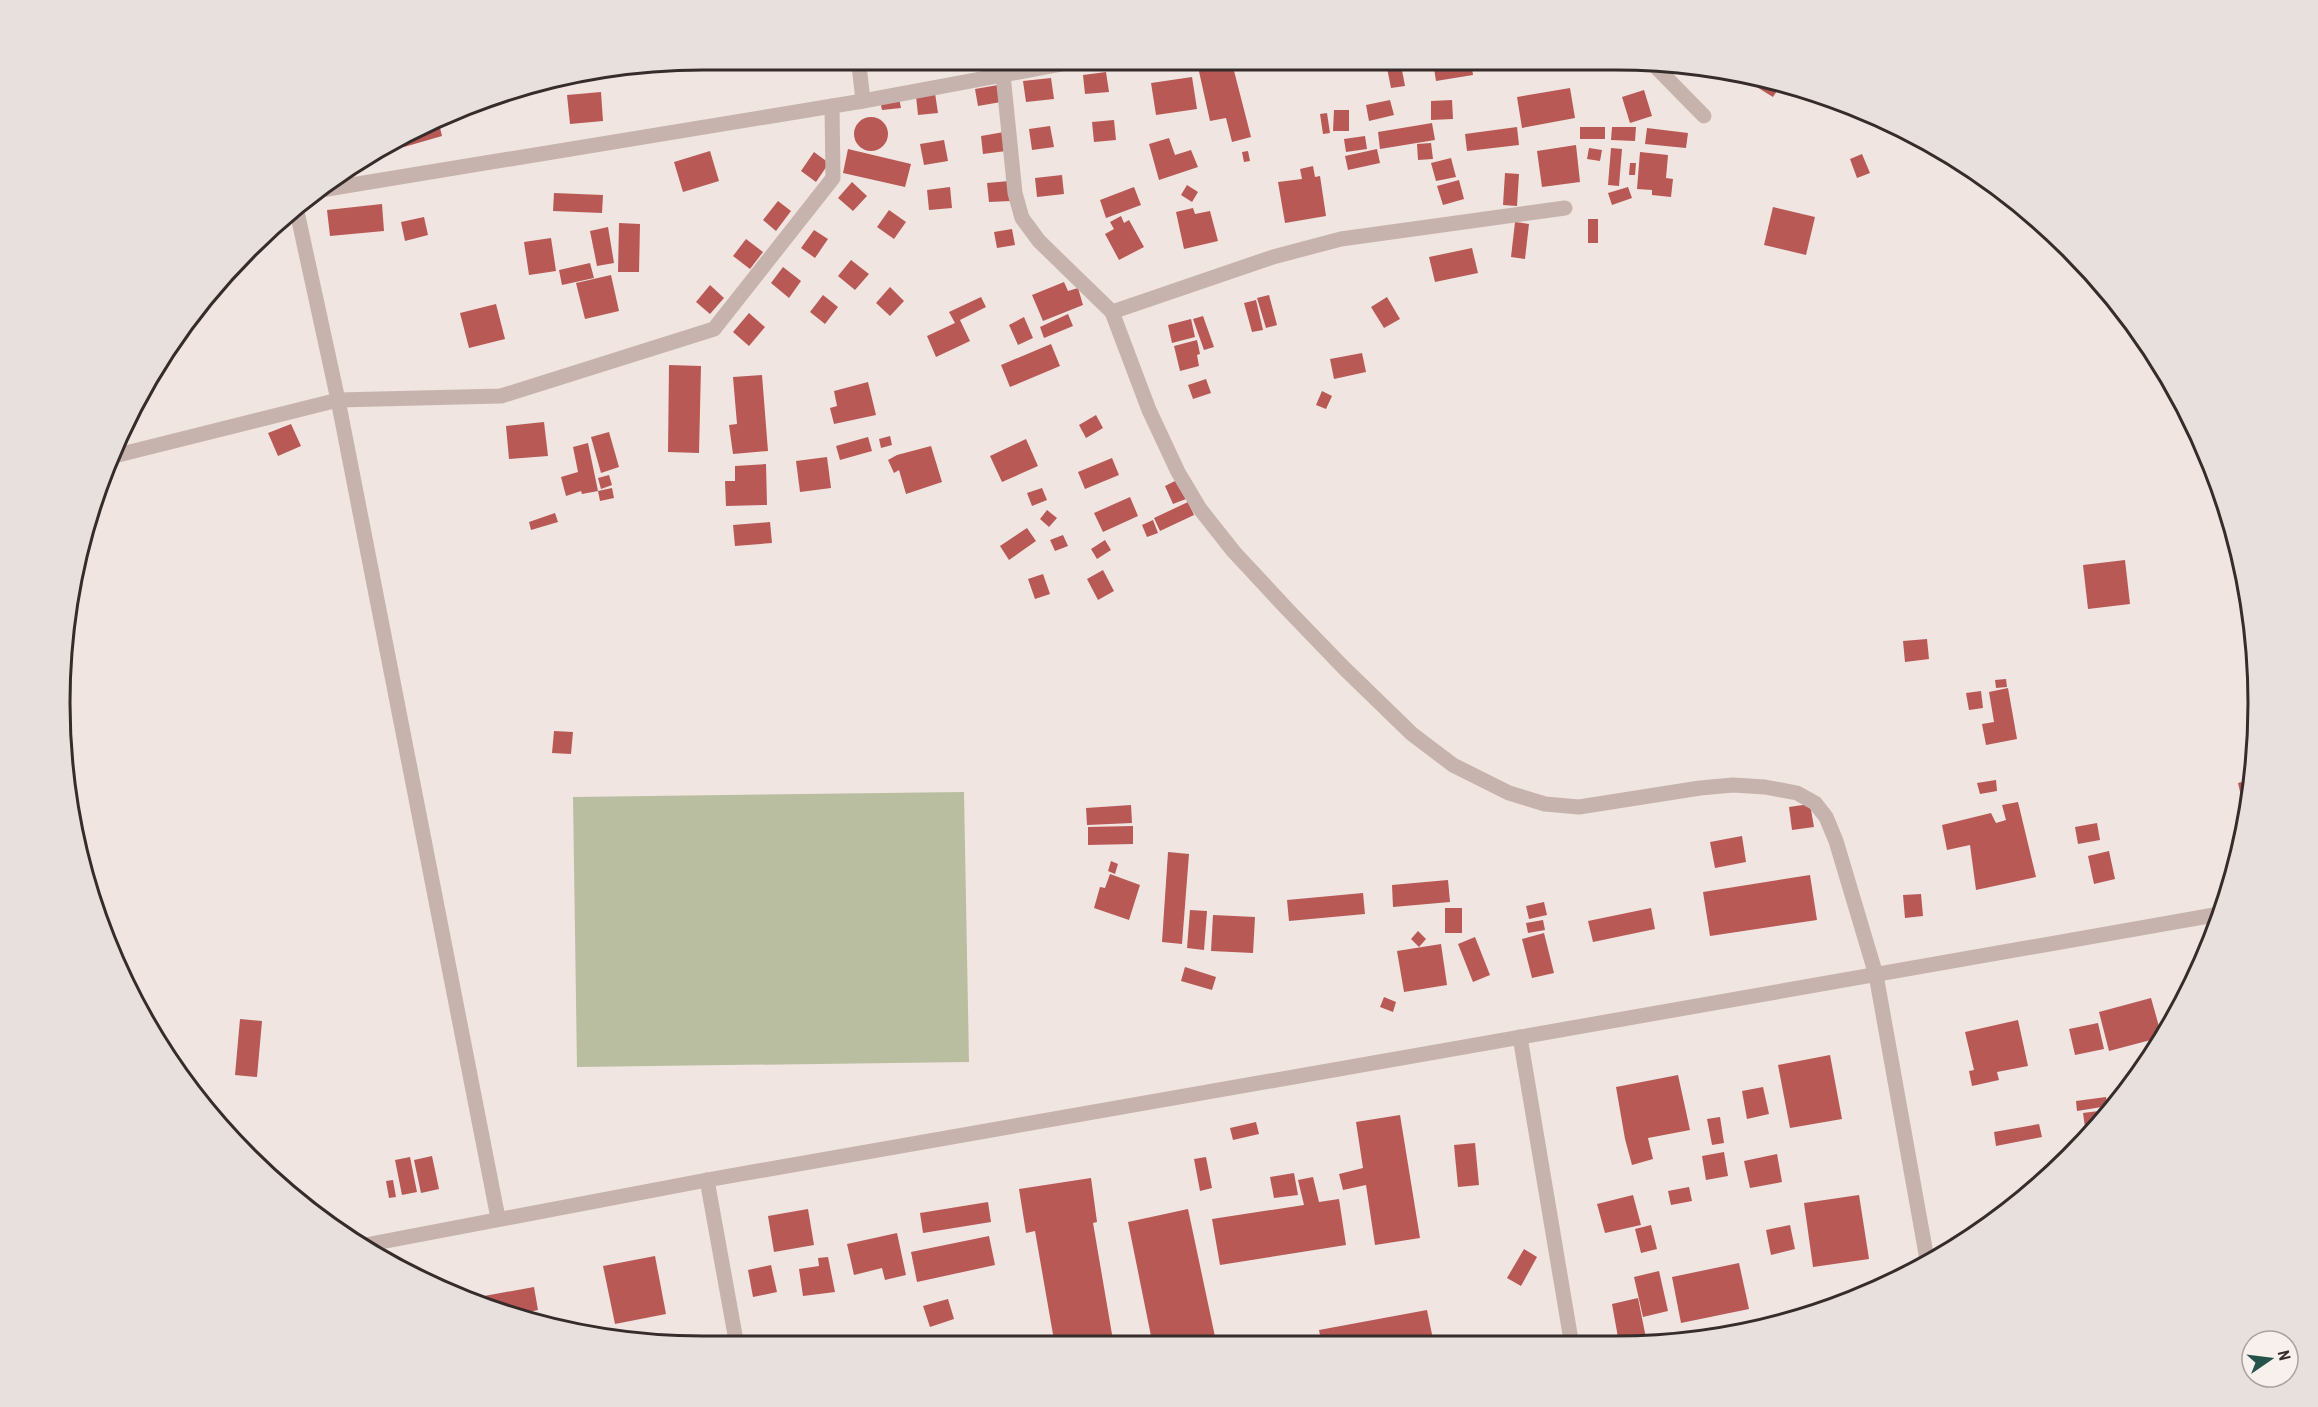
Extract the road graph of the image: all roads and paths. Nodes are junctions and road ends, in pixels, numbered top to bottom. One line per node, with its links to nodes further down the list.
1 (860, 70): 5 (street)
2 (1030, 70): 4 (street)
3 (1660, 72): 7 (street)
4 (1003, 75): 5 (street); 11 (street)
5 (863, 101): 6 (street)
6 (832, 106): 8 (street); 12 (street)
7 (1704, 116)
8 (337, 187)
9 (1565, 208): 11 (street)
10 (298, 218): 12 (street)
11 (1112, 312): 15 (street)
12 (338, 400): 13 (street); 18 (street)
13 (122, 454)
14 (2211, 916): 15 (street)
15 (1876, 975): 16 (street); 20 (street)
16 (1520, 1037): 17 (street); 22 (street)
17 (707, 1180): 18 (street); 21 (street)
18 (498, 1218): 19 (street)
19 (373, 1243)
20 (1926, 1255)
21 (735, 1336)
22 (1570, 1336)

